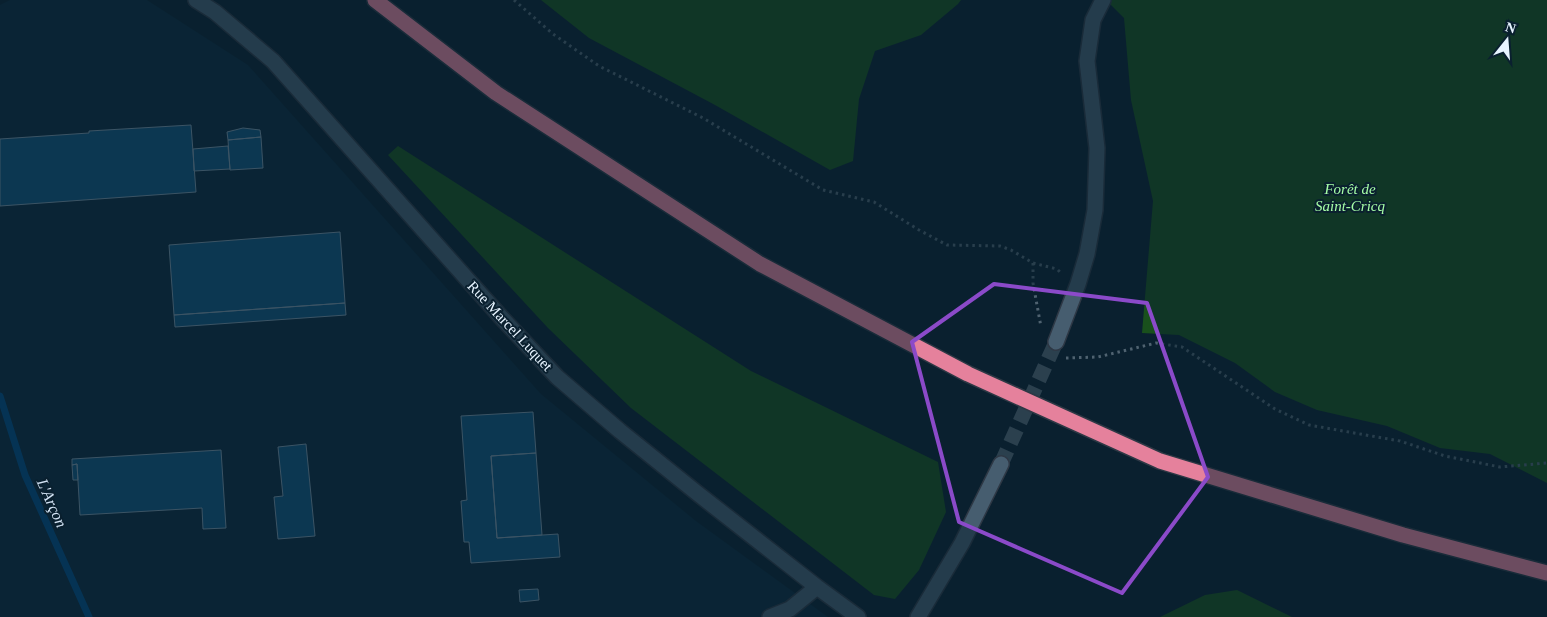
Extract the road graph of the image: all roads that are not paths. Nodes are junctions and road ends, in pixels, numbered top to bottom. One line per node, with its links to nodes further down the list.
1 (196, 0): 7 (street, Rue Marcel Luquet)
2 (375, 0): 6 (highway)
3 (1103, 0): 4 (street)
4 (1058, 349)
5 (1000, 464): 10 (street)
6 (1547, 573)
7 (816, 587): 8 (street); 9 (street, Rue Marcel Luquet)
8 (770, 617)
9 (858, 617)
10 (918, 617)

